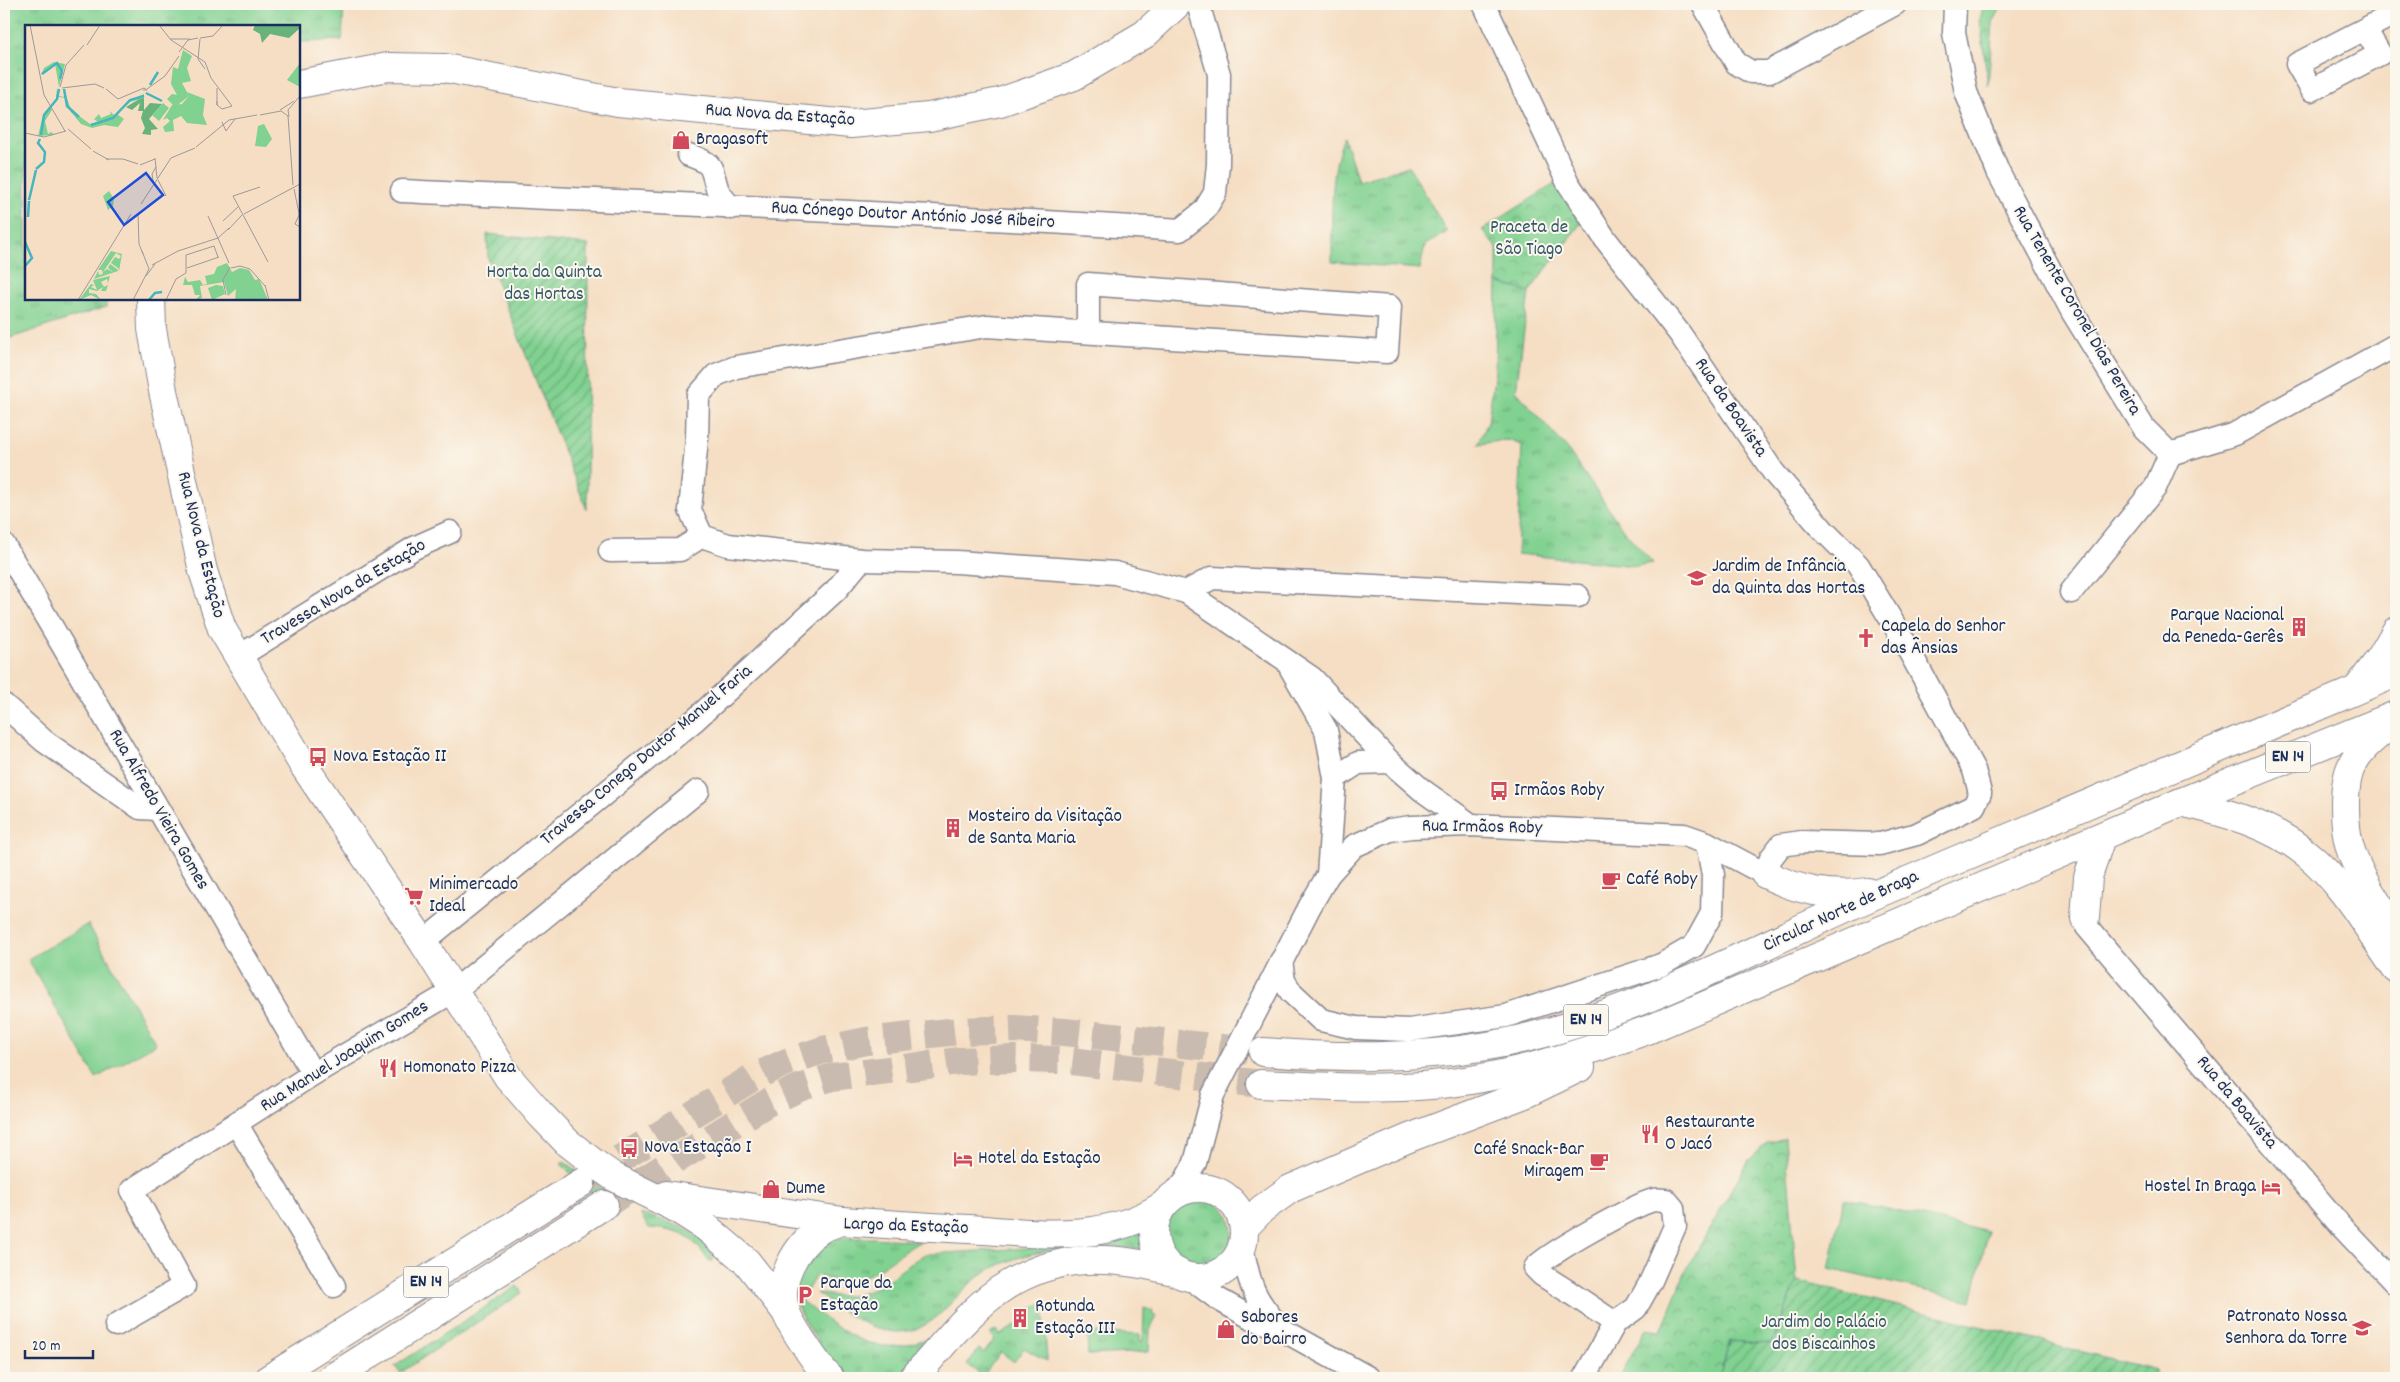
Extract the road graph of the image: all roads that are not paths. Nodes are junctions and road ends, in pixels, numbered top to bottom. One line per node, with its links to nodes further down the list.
1 (1177, 4): 9 (main road, Rua Nova da Estação)
2 (1198, 4): 12 (street, Rua Cónego Doutor António José Ribeiro)
3 (1484, 4): 41 (street, Rua da Boavista)
4 (1703, 4): 5 (street)
5 (1896, 4)
6 (1955, 4): 16 (street, Rua Tenente Coronel Dias Pereira)
7 (2396, 13): 8 (street)
8 (2365, 29)
9 (300, 84)
10 (689, 155): 12 (street)
11 (402, 191): 12 (street, Rua Cónego Doutor António José Ribeiro)
12 (731, 208)
13 (151, 300): 26 (main road, Rua Nova da Estação)
14 (1088, 332): 14 (street); 18 (street)
15 (2396, 345): 16 (street)
16 (2170, 454): 23 (street)
17 (450, 532): 26 (street, Travessa Nova da Estação)
18 (702, 536): 20 (street); 21 (street)
19 (4, 545): 37 (street, Rua Alfredo Vieira Gomes)
20 (610, 551)
21 (861, 560): 22 (street); 46 (street, Travessa Conego Doutor Manuel Faria)
22 (1186, 592): 24 (street); 27 (street)
23 (2070, 592)
24 (1578, 596)
25 (2396, 631): 29 (main road)
26 (238, 657): 46 (main road, Rua Nova da Estação)
27 (1286, 660): 33 (street); 34 (street)
28 (2396, 673): 29 (main road, Circular Norte de Braga / EN 14)
29 (2357, 690): 43 (main road, Circular Norte de Braga / EN 14)
30 (4, 705): 37 (street)
31 (2396, 715): 36 (main road, Circular Norte de Braga / EN 14)
32 (2396, 720): 45 (main road)
33 (1390, 762): 34 (street); 38 (street)
34 (1335, 778): 42 (street)
35 (698, 791): 49 (street)
36 (2181, 802): 39 (main road, Circular Norte de Braga / EN 14); 48 (main road)
37 (157, 809): 52 (street, Rua Alfredo Vieira Gomes)
38 (1471, 825): 40 (street, Rua Irmãos Roby); 42 (street, Rua Irmãos Roby)
39 (2101, 837): 44 (main road); 50 (main road, Circular Norte de Braga / EN 14)
40 (1707, 843): 41 (street, Rua Irmãos Roby); 47 (street)
41 (1765, 874): 43 (main road)
42 (1328, 875): 47 (street, Rua Irmãos Roby)
43 (1886, 890): 51 (main road, Circular Norte de Braga / EN 14)
44 (2086, 918): 62 (street, Rua da Boavista)
45 (2396, 929)
46 (423, 942): 49 (main road, Rua Nova da Estação)
47 (1282, 961): 57 (street, Rua Irmãos Roby)
48 (2396, 969)
49 (454, 991): 52 (street, Rua Manuel Joaquim Gomes); 56 (main road, Rua Nova da Estação)
50 (1650, 1029): 53 (main road, Circular Norte de Braga / EN 14); 60 (main road)
51 (1263, 1052)
52 (314, 1074): 54 (street, Rua Manuel Joaquim Gomes)
53 (1261, 1084)
54 (237, 1125): 63 (street); 66 (street, Rua Manuel Joaquim Gomes)
55 (581, 1183): 70 (main road, EN 14)
56 (638, 1189): 59 (main road, Rua Nova da Estação); 64 (main road, Rua Nova da Estação)
57 (1168, 1200): 59 (main road, Largo da Estação); 60 (main road); 61 (main road)
58 (604, 1205): 71 (main road, EN 14)
59 (843, 1222): 64 (main road, Largo da Estação)
60 (1243, 1237): 61 (main road); 67 (street)
61 (1182, 1274): 67 (street); 68 (main road)
62 (2396, 1284)
63 (334, 1286)
64 (786, 1312): 69 (main road, Largo da Estação)
65 (1615, 1324): 65 (street); 74 (street)
66 (116, 1325)
67 (1281, 1329): 73 (street)
68 (932, 1366): 72 (main road)
69 (825, 1376)
70 (270, 1378)
71 (332, 1378)
72 (913, 1378)
73 (1369, 1378)
74 (1584, 1378)

